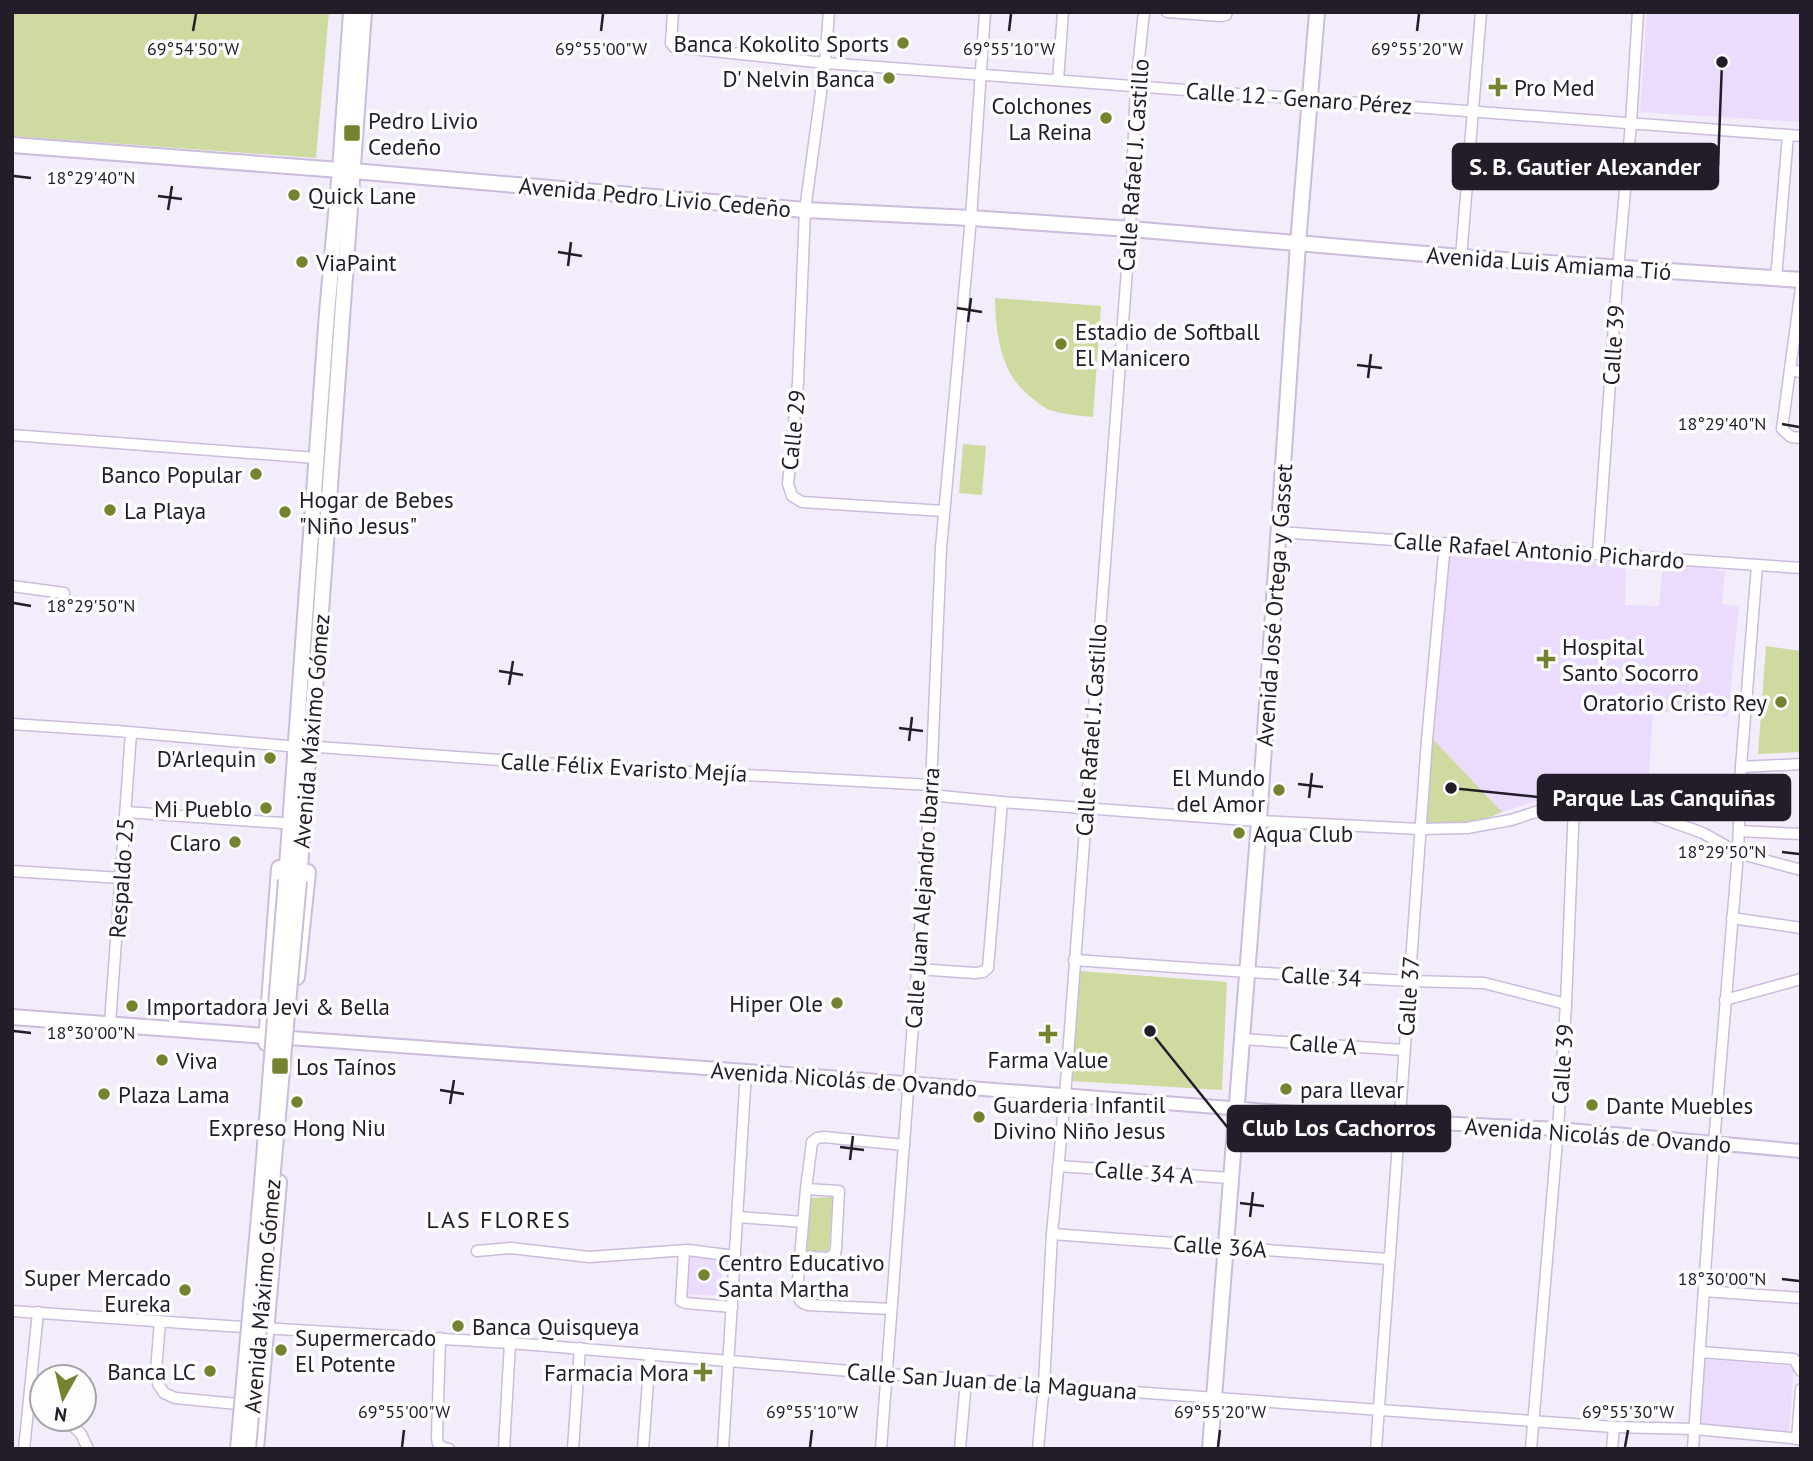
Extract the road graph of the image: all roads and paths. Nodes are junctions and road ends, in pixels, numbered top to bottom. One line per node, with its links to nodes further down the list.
1 (351, 12): 23 (main road, Avenida Máximo Gómez)
2 (364, 12): 23 (main road, Avenida Máximo Gómez)
3 (673, 12): 13 (street, Calle 12 - Genaro Pérez)
4 (829, 12): 13 (street)
5 (985, 12): 14 (street, Calle Juan Alejandro lbarra)
6 (1063, 12): 15 (street)
7 (1144, 12): 16 (street, Calle Rafael J. Castillo)
8 (1167, 12): 9 (street)
9 (1227, 12)
10 (1317, 12): 17 (main road, Avenida José Ortega y Gasset)
11 (1481, 12): 18 (street)
12 (1638, 12): 19 (street, Calle 39)
13 (825, 63): 14 (street, Calle 12 - Genaro Pérez); 24 (street)
14 (981, 74): 15 (street, Calle 12 - Genaro Pérez); 25 (street, Calle Juan Alejandro lbarra)
15 (1058, 80): 16 (street, Calle 12 - Genaro Pérez)
16 (1136, 86): 17 (street, Calle 12 - Genaro Pérez); 26 (street, Calle Rafael J. Castillo)
17 (1310, 100): 18 (street, Calle 12 - Genaro Pérez); 27 (main road, Avenida José Ortega y Gasset)
18 (1473, 111): 19 (street, Calle 12 - Genaro Pérez); 28 (street)
19 (1631, 123): 20 (street, Calle 12 - Genaro Pérez); 29 (street, Calle 39)
20 (1788, 135): 21 (street, Calle 12 - Genaro Pérez); 30 (street)
21 (1801, 136)
22 (12, 145): 23 (main road, Avenida Pedro Livio Cedeño)
23 (346, 171): 24 (main road, Avenida Pedro Livio Cedeño); 38 (main road, Avenida Máximo Gómez); 48 (main road, Avenida Máximo Gómez)
24 (806, 210): 25 (main road, Avenida Pedro Livio Cedeño); 39 (street, Calle 29)
25 (971, 218): 26 (main road, Avenida Pedro Livio Cedeño); 39 (street, Calle Juan Alejandro lbarra)
26 (1130, 229): 27 (main road, Avenida Pedro Livio Cedeño); 58 (street, Calle Rafael J. Castillo)
27 (1298, 244): 28 (main road, Avenida Luis Amiama Tió); 40 (main road, Avenida José Ortega y Gasset)
28 (1461, 257): 29 (main road, Avenida Luis Amiama Tió)
29 (1618, 269): 30 (main road, Avenida Luis Amiama Tió); 42 (street, Calle 39)
30 (1776, 279): 31 (main road, Avenida Luis Amiama Tió)
31 (1801, 280)
32 (1801, 288): 33 (street)
33 (1799, 305): 34 (street)
34 (1790, 370): 35 (street); 37 (street)
35 (1801, 372)
36 (12, 435): 38 (street)
37 (1801, 438)
38 (317, 458): 47 (main road, Avenida Máximo Gómez)
39 (944, 511): 55 (street, Calle Juan Alejandro lbarra)
40 (1278, 532): 41 (street, Calle Rafael Antonio Pichardo); 60 (main road, Avenida José Ortega y Gasset)
41 (1445, 543): 42 (street, Calle Rafael Antonio Pichardo); 62 (street, Calle 37)
42 (1598, 553): 43 (street, Calle Rafael Antonio Pichardo)
43 (1757, 565): 44 (street, Calle Rafael Antonio Pichardo); 54 (street)
44 (1801, 568)
45 (12, 586): 46 (street)
46 (64, 593)
47 (301, 665): 51 (main road); 69 (main road, Avenida Máximo Gómez)
48 (317, 667): 52 (main road); 69 (main road, Avenida Máximo Gómez)
49 (12, 724): 50 (street)
50 (131, 733): 51 (street); 59 (street, Respaldo 25)
51 (288, 746): 61 (main road)
52 (318, 747): 55 (street, Calle Félix Evaristo Mejía); 82 (main road)
53 (1801, 764): 54 (street)
54 (1741, 767): 63 (street)
55 (930, 790): 56 (street, Calle Félix Evaristo Mejía); 73 (street, Calle Juan Alejandro lbarra)
56 (1002, 802): 58 (street, Calle Félix Evaristo Mejía); 73 (street)
57 (1574, 805): 62 (street, Calle Félix Evaristo Mejía); 65 (street, Calle Félix Evaristo Mejía); 78 (street, Calle 39)
58 (1085, 808): 60 (street, Calle Félix Evaristo Mejía); 72 (street, Calle Rafael J. Castillo)
59 (125, 812): 61 (street); 68 (street, Respaldo 25)
60 (1259, 821): 62 (street, Calle Félix Evaristo Mejía); 74 (main road, Avenida José Ortega y Gasset)
61 (282, 823): 81 (main road)
62 (1420, 829): 76 (street, Calle 37)
63 (1739, 831): 64 (street); 65 (street)
64 (1801, 834)
65 (1738, 853): 66 (street, Calle Félix Evaristo Mejía); 70 (street)
66 (1801, 870)
67 (12, 871): 68 (street)
68 (121, 878): 80 (street, Respaldo 25)
69 (293, 880): 139 (main road, Avenida Máximo Gómez, bridge); 140 (main road, Avenida Máximo Gómez, bridge)
70 (1732, 918): 71 (street); 77 (street)
71 (1801, 928)
72 (1074, 960): 74 (street, Calle 34); 87 (street, Calle Rafael J. Castillo)
73 (917, 969): 86 (street, Calle Juan Alejandro lbarra)
74 (1248, 972): 76 (street, Calle 34); 83 (main road, Avenida José Ortega y Gasset)
75 (1801, 979): 77 (street)
76 (1410, 981): 78 (street, Calle 34); 84 (street, Calle 37)
77 (1725, 1000): 91 (street)
78 (1566, 1004): 90 (street, Calle 39)
79 (12, 1017): 80 (main road, Avenida Nicolás de Ovando)
80 (110, 1023): 81 (main road, Avenida Nicolás de Ovando)
81 (267, 1036): 82 (main road, Avenida Nicolás de Ovando); 113 (main road)
82 (290, 1038): 85 (street, Avenida Nicolás de Ovando); 114 (main road)
83 (1242, 1039): 84 (street, Calle A); 88 (main road, Avenida José Ortega y Gasset)
84 (1404, 1050): 89 (street, Calle 37)
85 (746, 1071): 86 (street, Avenida Nicolás de Ovando); 97 (street)
86 (908, 1083): 87 (street, Avenida Nicolás de Ovando); 92 (street, Calle Juan Alejandro lbarra)
87 (1065, 1096): 88 (street, Avenida Nicolás de Ovando); 94 (street, Calle Rafael J. Castillo)
88 (1236, 1108): 89 (street, Avenida Nicolás de Ovando); 95 (main road, Avenida José Ortega y Gasset)
89 (1398, 1121): 90 (street, Avenida Nicolás de Ovando); 105 (street, Calle 37)
90 (1559, 1129): 91 (street, Avenida Nicolás de Ovando); 132 (street, Calle 39)
91 (1714, 1143): 93 (street, Avenida Nicolás de Ovando); 106 (street)
92 (904, 1145): 96 (street); 109 (street, Calle Juan Alejandro lbarra)
93 (1801, 1151)
94 (1058, 1166): 95 (street, Calle 34 A); 99 (street, Calle Rafael J. Castillo)
95 (1230, 1178): 100 (main road, Avenida José Ortega y Gasset)
96 (806, 1189): 98 (street); 104 (street)
97 (738, 1217): 98 (street); 103 (street)
98 (803, 1222): 104 (street)
99 (1052, 1234): 100 (street, Calle 36A); 126 (street, Calle Rafael J. Castillo)
100 (1225, 1246): 105 (street, Calle 36A); 128 (main road, Avenida José Ortega y Gasset)
101 (477, 1251): 102 (street)
102 (684, 1251): 103 (street); 108 (street)
103 (735, 1255): 108 (street)
104 (800, 1257): 109 (street)
105 (1388, 1259): 130 (street, Calle 37)
106 (1704, 1291): 107 (street); 118 (street)
107 (1801, 1298)
108 (732, 1307): 120 (street)
109 (891, 1309): 124 (street, Calle Juan Alejandro lbarra)
110 (12, 1311): 111 (street)
111 (38, 1312): 112 (street); 122 (street)
112 (160, 1321): 113 (street); 129 (street)
113 (245, 1325): 114 (street, Calle San Juan de la Maguana); 129 (main road)
114 (267, 1327): 115 (street, Calle San Juan de la Maguana); 141 (main road)
115 (440, 1338): 116 (street, Calle San Juan de la Maguana); 142 (street)
116 (510, 1343): 117 (street, Calle San Juan de la Maguana); 143 (street)
117 (580, 1348): 119 (street, Calle San Juan de la Maguana); 144 (street)
118 (1700, 1352): 121 (street); 134 (street)
119 (650, 1354): 120 (street, Calle San Juan de la Maguana); 145 (street)
120 (729, 1360): 124 (street, Calle San Juan de la Maguana); 146 (street)
121 (1797, 1360): 123 (street)
122 (33, 1363)
123 (1801, 1371)
124 (887, 1374): 125 (street, Calle San Juan de la Maguana); 147 (street, Calle Juan Alejandro lbarra)
125 (966, 1380): 126 (street, Calle San Juan de la Maguana); 148 (street)
126 (1044, 1384): 128 (street, Calle San Juan de la Maguana); 149 (street, Calle Rafael J. Castillo)
127 (1801, 1389): 136 (street)
128 (1214, 1397): 130 (street, Calle San Juan de la Maguana); 150 (main road, Avenida José Ortega y Gasset)
129 (238, 1404): 139 (main road)
130 (1378, 1409): 132 (street, Calle San Juan de la Maguana); 151 (street, Calle 37)
131 (28, 1413): 137 (street)
132 (1533, 1420): 133 (street, Calle San Juan de la Maguana); 152 (street, Calle 39)
133 (1614, 1427): 134 (street, Calle San Juan de la Maguana); 153 (street)
134 (1695, 1429): 136 (street, Calle San Juan de la Maguana); 154 (street)
135 (80, 1433): 138 (street)
136 (1799, 1439)
137 (24, 1449)
138 (88, 1449)
139 (236, 1449)
140 (248, 1449)
141 (256, 1449)
142 (449, 1449)
143 (504, 1449)
144 (572, 1449)
145 (643, 1449)
146 (723, 1449)
147 (881, 1449)
148 (960, 1449)
149 (1038, 1449)
150 (1210, 1449)
151 (1376, 1449)
152 (1531, 1449)
153 (1612, 1449)
154 (1693, 1449)

